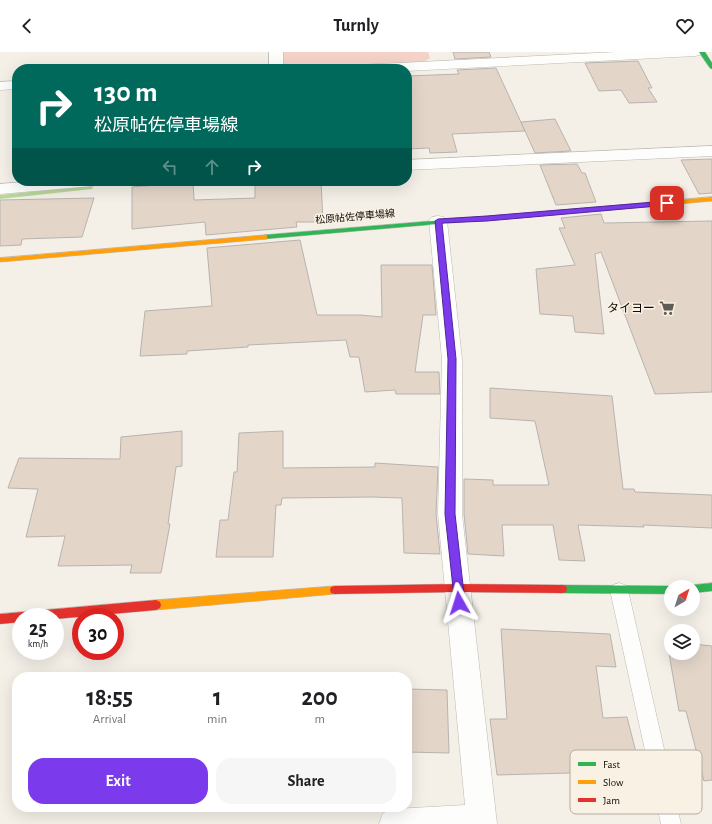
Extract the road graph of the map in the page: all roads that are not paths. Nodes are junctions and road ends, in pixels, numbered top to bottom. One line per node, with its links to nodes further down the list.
1 (276, 52): 4 (street)
2 (695, 52): 5 (street)
3 (702, 52): 6 (main road)
4 (276, 64)
5 (412, 66)
6 (712, 67)
7 (12, 85): 8 (street)
8 (0, 86)
9 (712, 151): 10 (street)
10 (412, 165)
11 (35, 186): 12 (street)
12 (0, 189)
13 (712, 199): 14 (main road, 松原帖佐停車場線)
14 (438, 221): 15 (main road, 松原帖佐停車場線); 17 (street)
15 (0, 260)
16 (712, 587): 18 (main road)
17 (458, 588): 19 (main road); 21 (main road); 24 (street)
18 (700, 588)
19 (619, 590): 20 (main road); 22 (lane)
20 (664, 590)
21 (0, 619)
22 (655, 750)
23 (669, 814): 26 (lane)
24 (482, 822): 25 (street)
25 (394, 824)
26 (671, 824)

